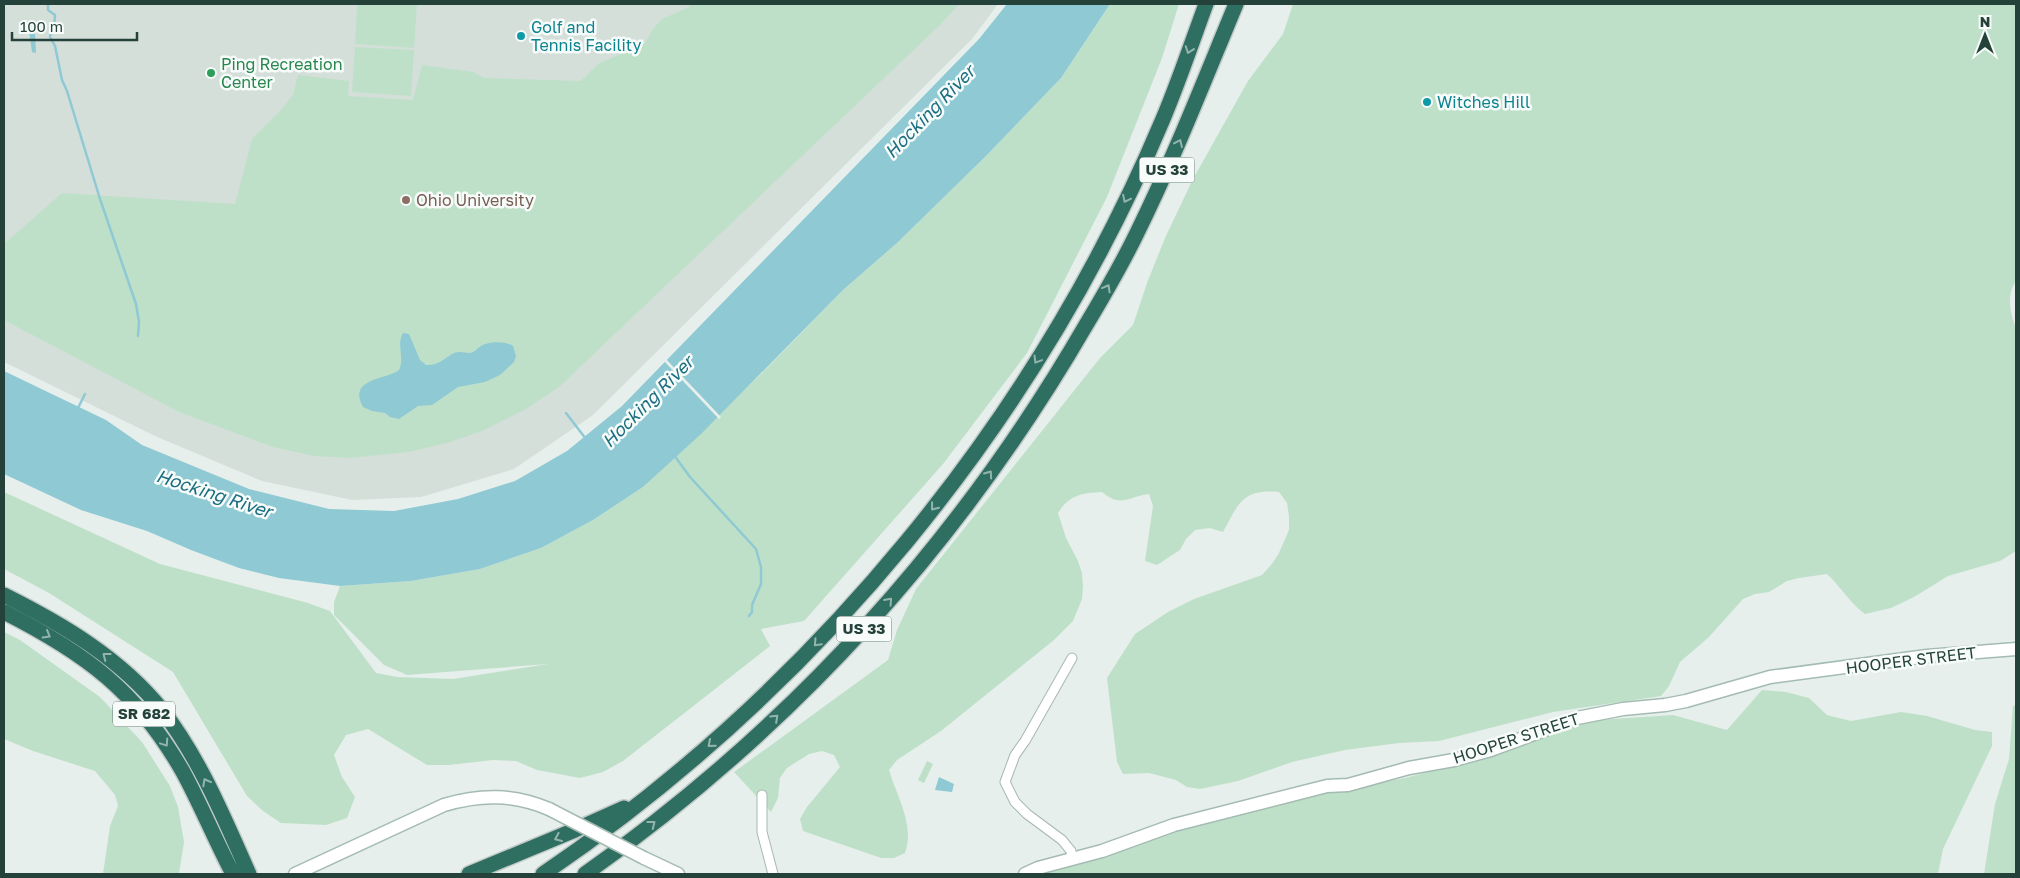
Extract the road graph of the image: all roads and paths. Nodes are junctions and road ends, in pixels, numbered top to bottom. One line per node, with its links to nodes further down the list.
1 (1206, 4): 7 (highway, US 33, one-way to 7)
2 (1236, 4): 17 (highway, US 33, one-way to 2)
3 (4, 595): 9 (highway, SR 682, one-way to 3)
4 (4, 612): 11 (highway, SR 682, one-way to 11)
5 (2016, 648): 10 (street, HOOPER STREET)
6 (1072, 658): 10 (street)
7 (650, 795): 15 (highway, one-way to 15); 16 (highway, US 33)
8 (762, 795): 19 (street)
9 (228, 826): 12 (highway); 13 (highway)
10 (1072, 859): 20 (street, HOOPER STREET)
11 (231, 872)
12 (249, 874)
13 (258, 874)
14 (295, 874): 18 (street, bridge)
15 (469, 874)
16 (543, 874)
17 (585, 874)
18 (678, 874)
19 (773, 874)
20 (1025, 874)

